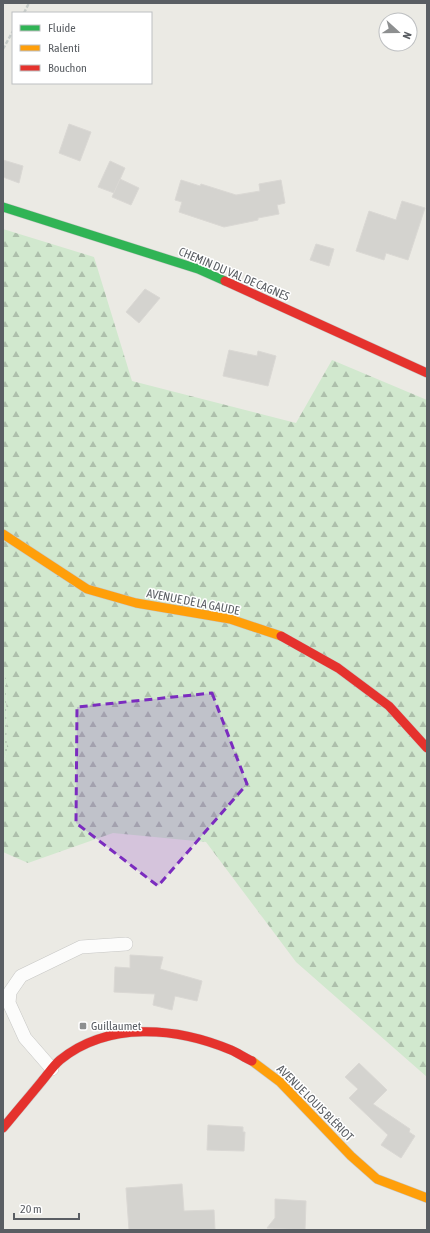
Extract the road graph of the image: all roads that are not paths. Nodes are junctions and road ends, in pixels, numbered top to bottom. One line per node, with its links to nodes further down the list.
1 (3, 207): 2 (street, CHEMIN DU VAL DE CAGNES)
2 (427, 373)
3 (3, 534): 4 (street, AVENUE DE LA GAUDE)
4 (427, 748)
5 (126, 944): 6 (lane)
6 (52, 1069): 7 (street, AVENUE LOUIS BLÉRIOT); 8 (street, AVENUE LOUIS BLÉRIOT)
7 (3, 1128)
8 (427, 1198)

